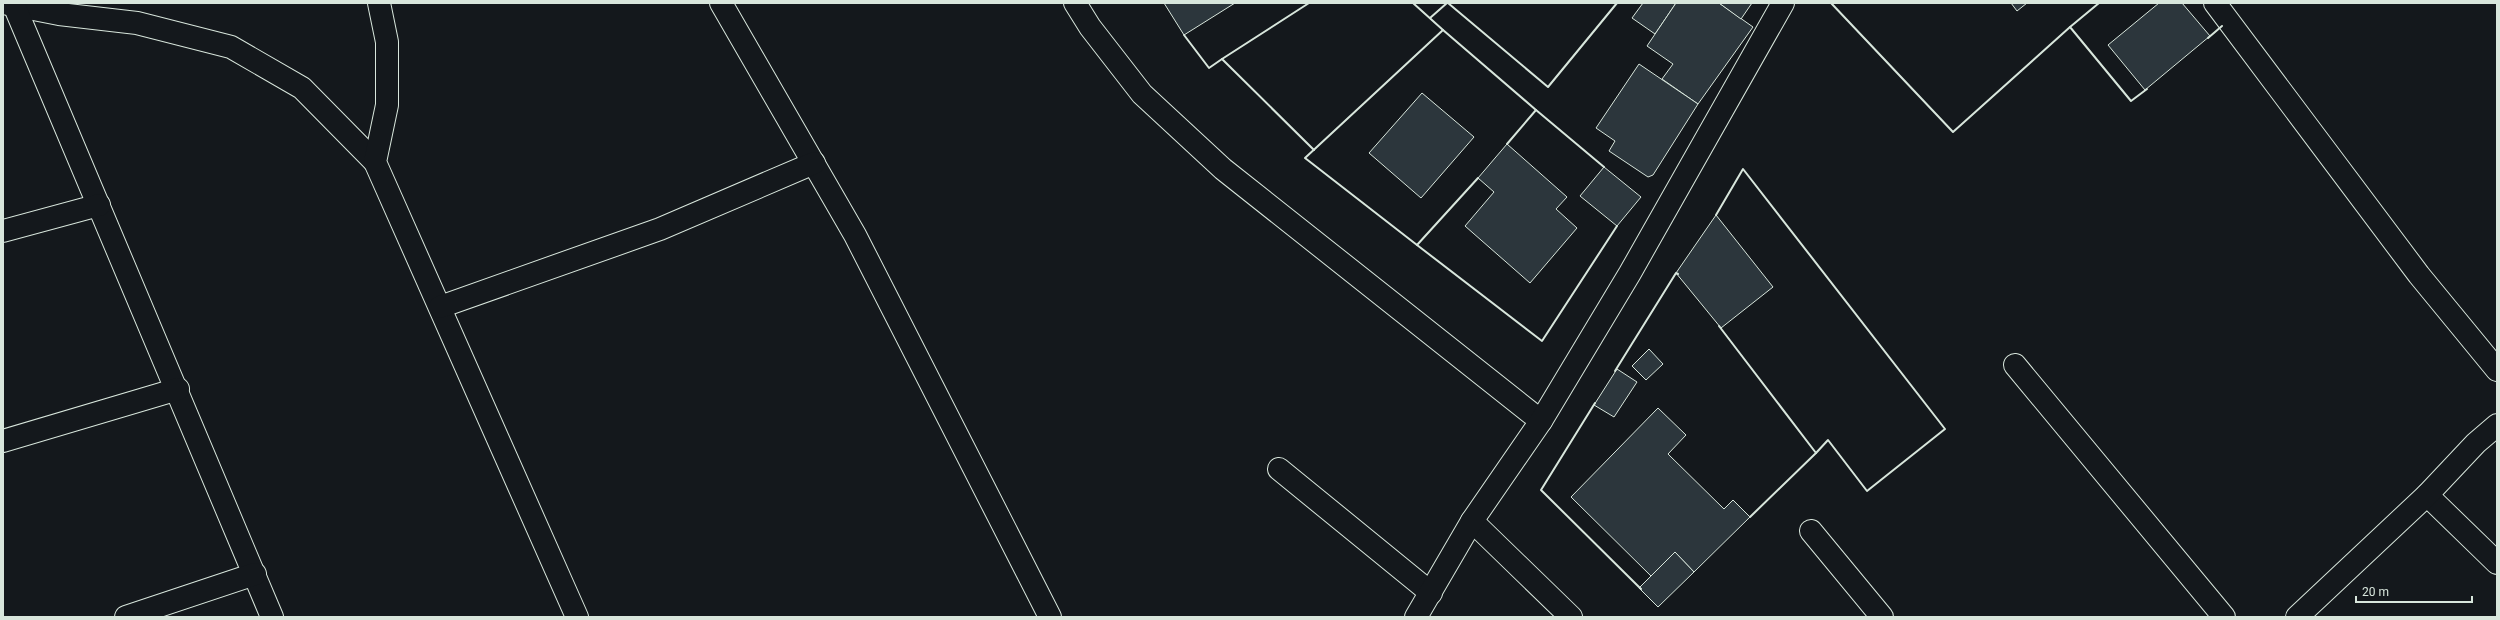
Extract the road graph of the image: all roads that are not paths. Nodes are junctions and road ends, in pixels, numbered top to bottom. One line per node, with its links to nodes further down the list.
1 (379, 3): 8 (street)
2 (721, 3): 9 (street)
3 (1075, 3): 16 (street)
4 (1783, 3): 16 (street)
5 (2215, 3): 14 (street)
6 (9, 4): 7 (street); 10 (street)
7 (58, 8): 8 (street)
8 (375, 162): 12 (street)
9 (814, 163): 12 (street); 29 (street)
10 (99, 205): 11 (street); 15 (street)
11 (3, 231)
12 (440, 307): 28 (street)
13 (2015, 365): 33 (street)
14 (2497, 370)
15 (178, 389): 18 (street); 24 (street)
16 (1541, 421): 21 (street)
17 (2497, 424): 20 (street)
18 (3, 441)
19 (1279, 469): 25 (street)
20 (2427, 495): 23 (street); 34 (street)
21 (1472, 521): 25 (street); 31 (street)
22 (1810, 531): 32 (street)
23 (2497, 563)
24 (255, 574): 26 (street); 27 (street)
25 (1431, 593): 30 (street)
26 (126, 617)
27 (272, 617)
28 (577, 617)
29 (1050, 617)
30 (1416, 617)
31 (1571, 617)
32 (1882, 617)
33 (2224, 617)
34 (2297, 617)

